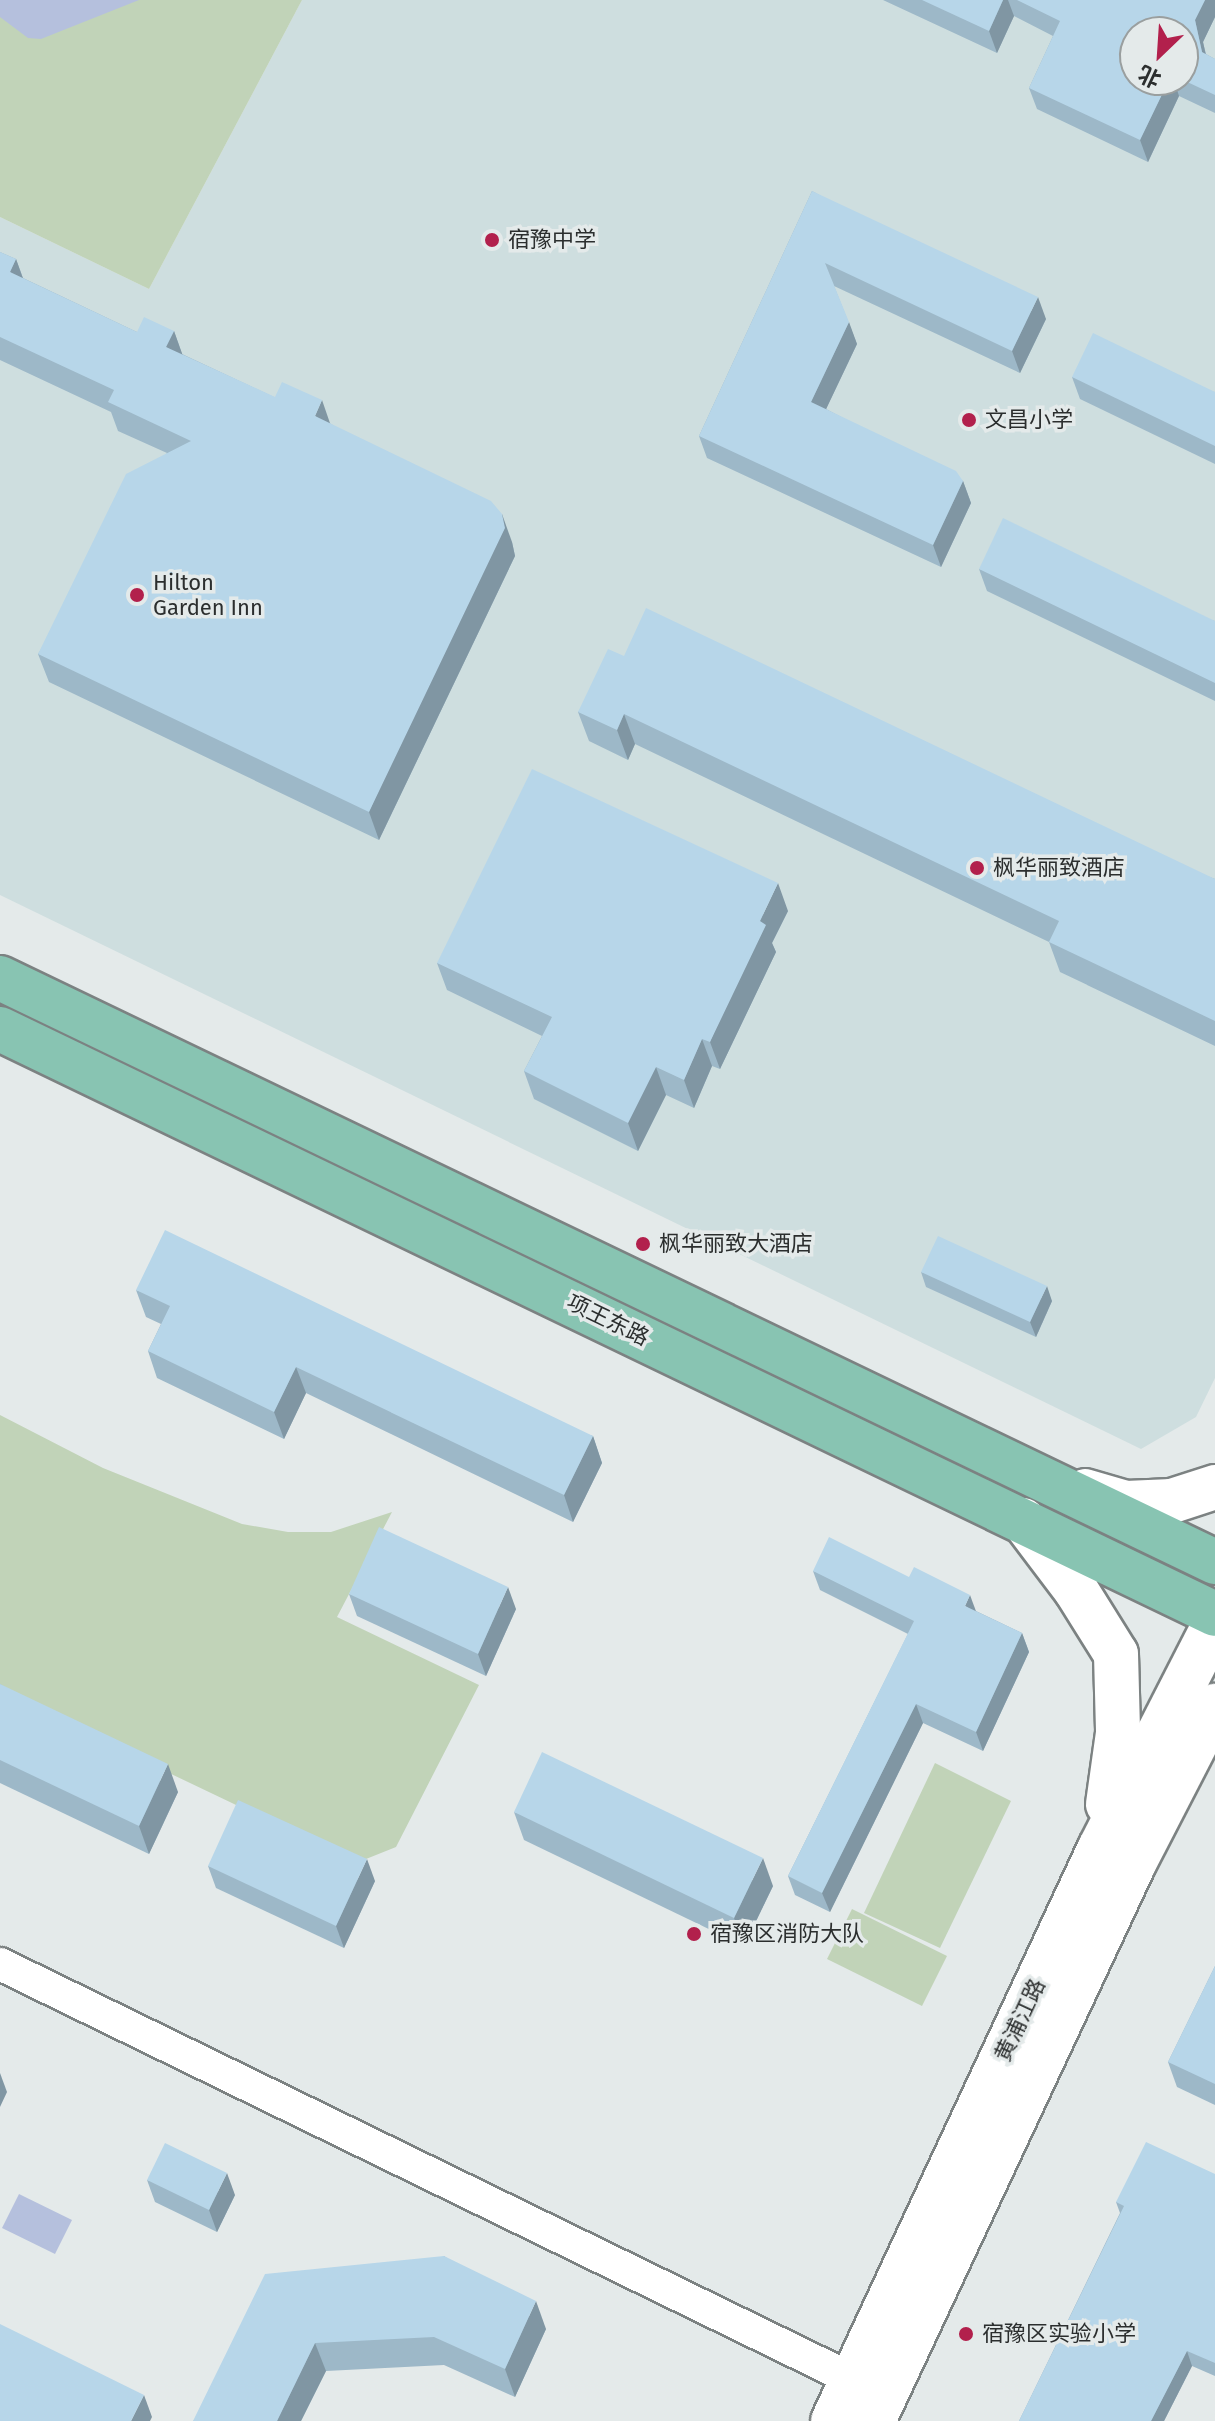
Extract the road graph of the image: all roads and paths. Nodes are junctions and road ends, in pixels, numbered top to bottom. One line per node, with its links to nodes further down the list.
1 (0, 978): 3 (main road, 项王东路)
2 (0, 1029): 5 (main road, 项王东路)
3 (1047, 1481): 4 (street); 6 (main road, 项王东路)
4 (1215, 1487)
5 (1023, 1520): 7 (main road, 项王东路); 11 (street)
6 (1215, 1562)
7 (1215, 1614)
8 (1215, 1623): 11 (street, 黄浦江路)
9 (1215, 1706): 11 (street, 黄浦江路)
10 (1215, 1751): 11 (street)
11 (1117, 1855): 13 (street, 黄浦江路)
12 (0, 1964): 13 (street)
13 (870, 2399): 14 (street, 黄浦江路)
14 (833, 2421)

